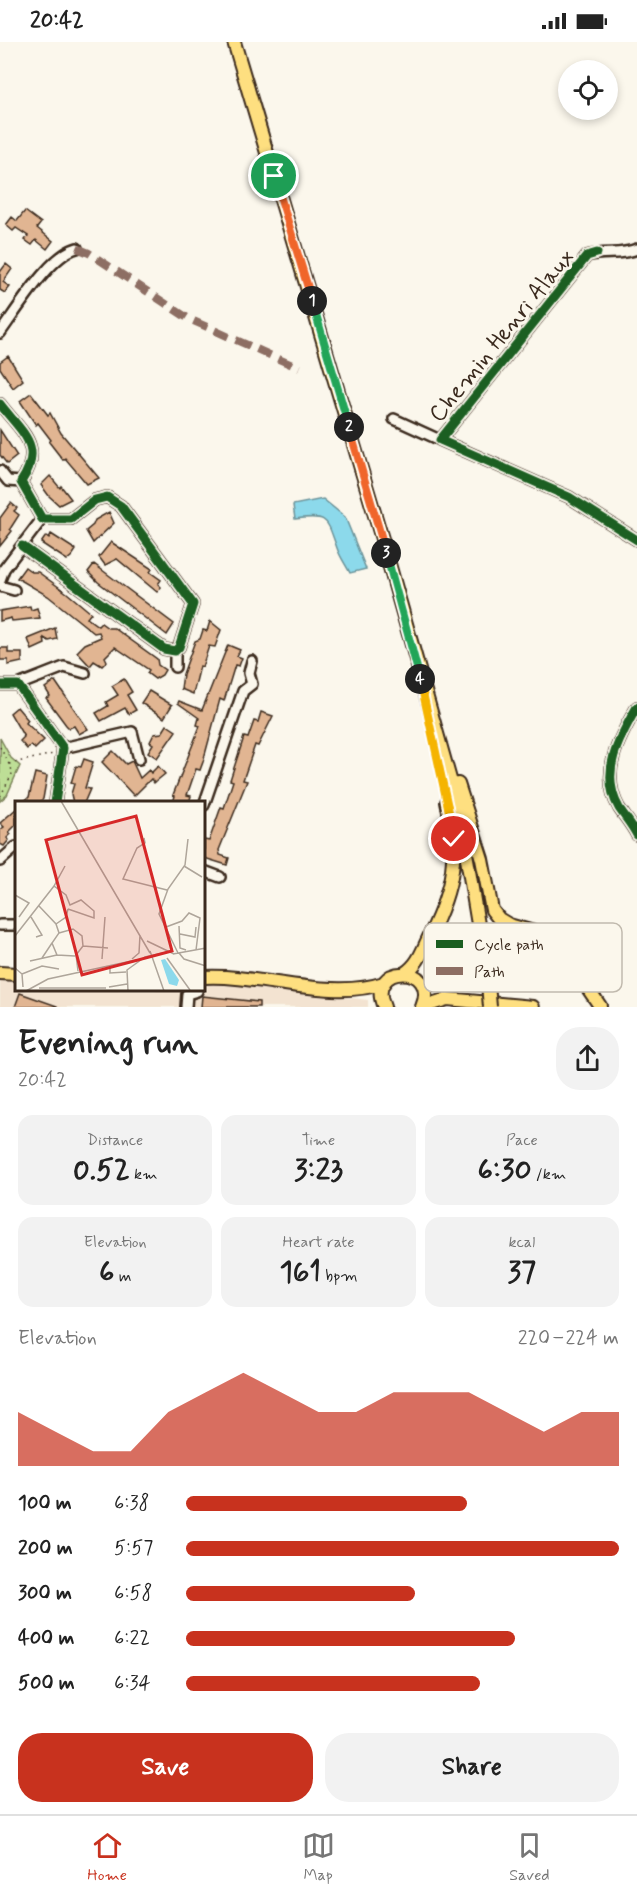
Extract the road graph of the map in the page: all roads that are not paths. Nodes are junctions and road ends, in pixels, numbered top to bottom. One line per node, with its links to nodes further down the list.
1 (234, 42): 11 (main road)
2 (77, 248): 4 (street)
3 (637, 249): 7 (street, Chemin Henri Alaux)
4 (0, 333)
5 (0, 404): 9 (street)
6 (394, 419): 7 (street)
7 (440, 440): 12 (street, Chemin Henri Alaux)
8 (0, 471): 9 (street)
9 (21, 482): 10 (street)
10 (42, 519): 13 (street); 17 (street)
11 (382, 539): 21 (main road); 27 (main road)
12 (637, 540)
13 (22, 546): 14 (street); 17 (street)
14 (1, 577)
15 (0, 586): 16 (street)
16 (14, 590)
17 (174, 651): 19 (street)
18 (252, 661): 29 (street)
19 (175, 667)
20 (85, 673): 23 (street)
21 (419, 674): 35 (main road); 36 (main road)
22 (0, 685): 23 (street)
23 (18, 685): 25 (street)
24 (637, 707): 30 (street)
25 (63, 750): 26 (street); 28 (street)
26 (139, 759)
27 (457, 780): 37 (main road); 38 (main road)
28 (55, 801)
29 (205, 801)
30 (637, 835)
31 (15, 848): 32 (street)
32 (0, 861)
33 (206, 872): 34 (street)
34 (220, 877)
35 (437, 923)
36 (478, 923)
37 (487, 923)
38 (506, 923)
39 (424, 949): 41 (main road)
40 (0, 973): 42 (main road)
41 (405, 973): 44 (main road); 45 (main road)
42 (15, 974)
43 (206, 977): 46 (main road)
44 (384, 983): 46 (main road); 53 (main road)
45 (424, 987)
46 (341, 989): 53 (main road)
47 (194, 992): 54 (street)
48 (424, 992): 55 (main road)
49 (434, 992): 52 (main road)
50 (489, 992): 56 (main road, bridge)
51 (591, 992): 59 (main road)
52 (447, 999): 55 (main road); 57 (main road)
53 (383, 1006)
54 (186, 1007)
55 (422, 1007)
56 (490, 1007)
57 (533, 1007)
58 (591, 1007): 59 (main road)
59 (601, 1007)

